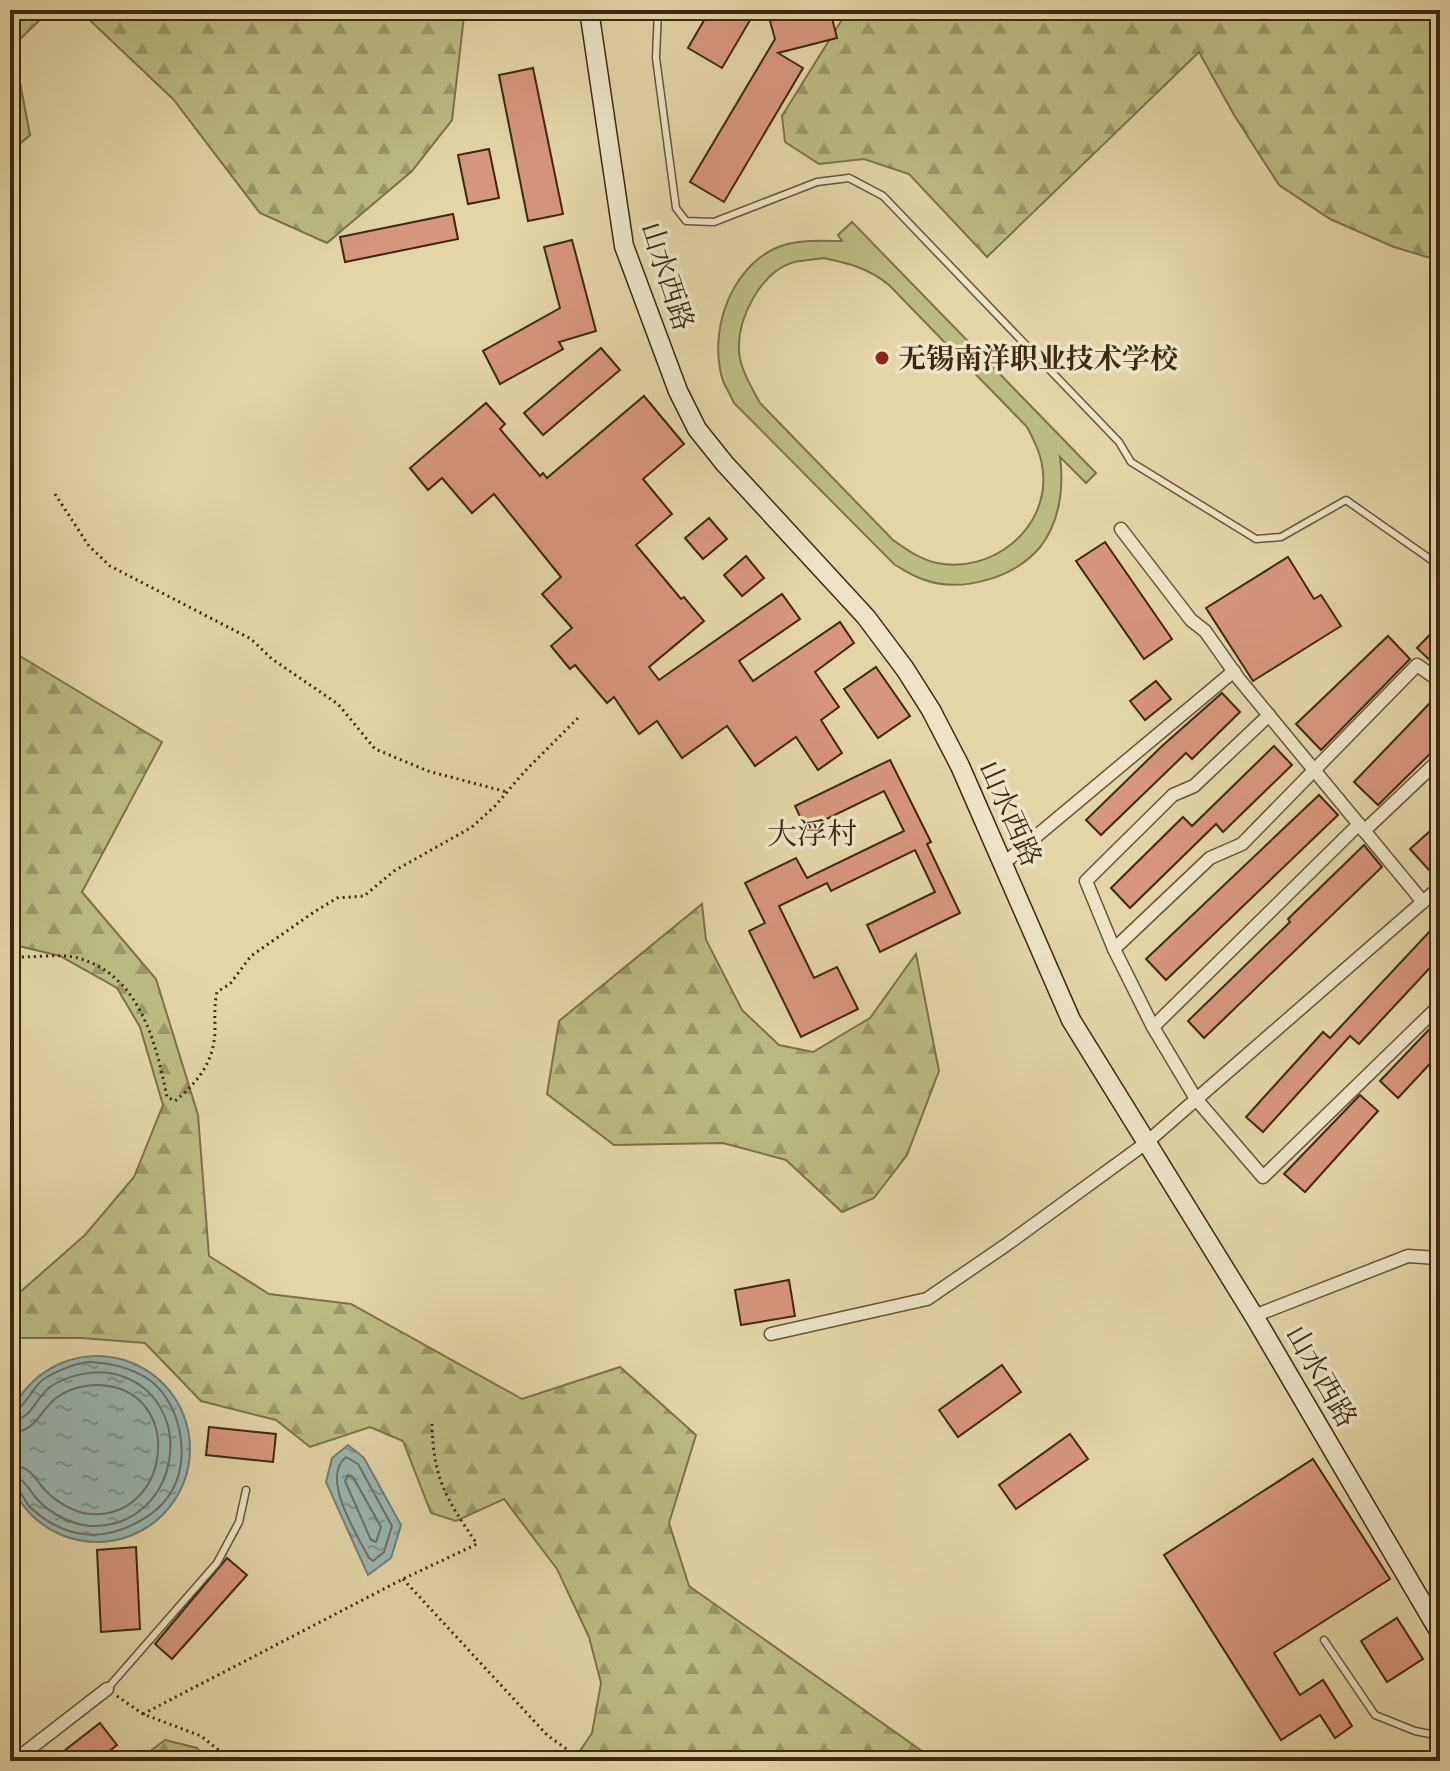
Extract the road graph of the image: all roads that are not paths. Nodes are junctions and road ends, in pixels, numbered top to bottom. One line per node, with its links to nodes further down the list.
1 (589, 10): 11 (street, 山水西路)
2 (658, 10): 4 (lane)
3 (1121, 529): 5 (street)
4 (1440, 566)
5 (1234, 671): 7 (street); 11 (street)
6 (1440, 681): 9 (street)
7 (1269, 715): 9 (street); 14 (street)
8 (1440, 759): 10 (street)
9 (1314, 771): 10 (street); 14 (street)
10 (1362, 828): 13 (street); 16 (street)
11 (1003, 864): 18 (street, 山水西路)
12 (1440, 887): 13 (street)
13 (1423, 902): 17 (street)
14 (1114, 949): 16 (street)
15 (1440, 1005): 17 (street)
16 (1153, 1027): 17 (street)
17 (1196, 1099): 18 (street)
18 (1146, 1143): 20 (street, 山水西路); 21 (street)
19 (1440, 1261): 20 (street)
20 (1254, 1316): 23 (street, 山水西路)
21 (771, 1334)
22 (246, 1490): 25 (lane)
23 (1440, 1633)
24 (1324, 1640): 26 (lane)
25 (107, 1689): 27 (street)
26 (1440, 1736)
27 (14, 1761)

